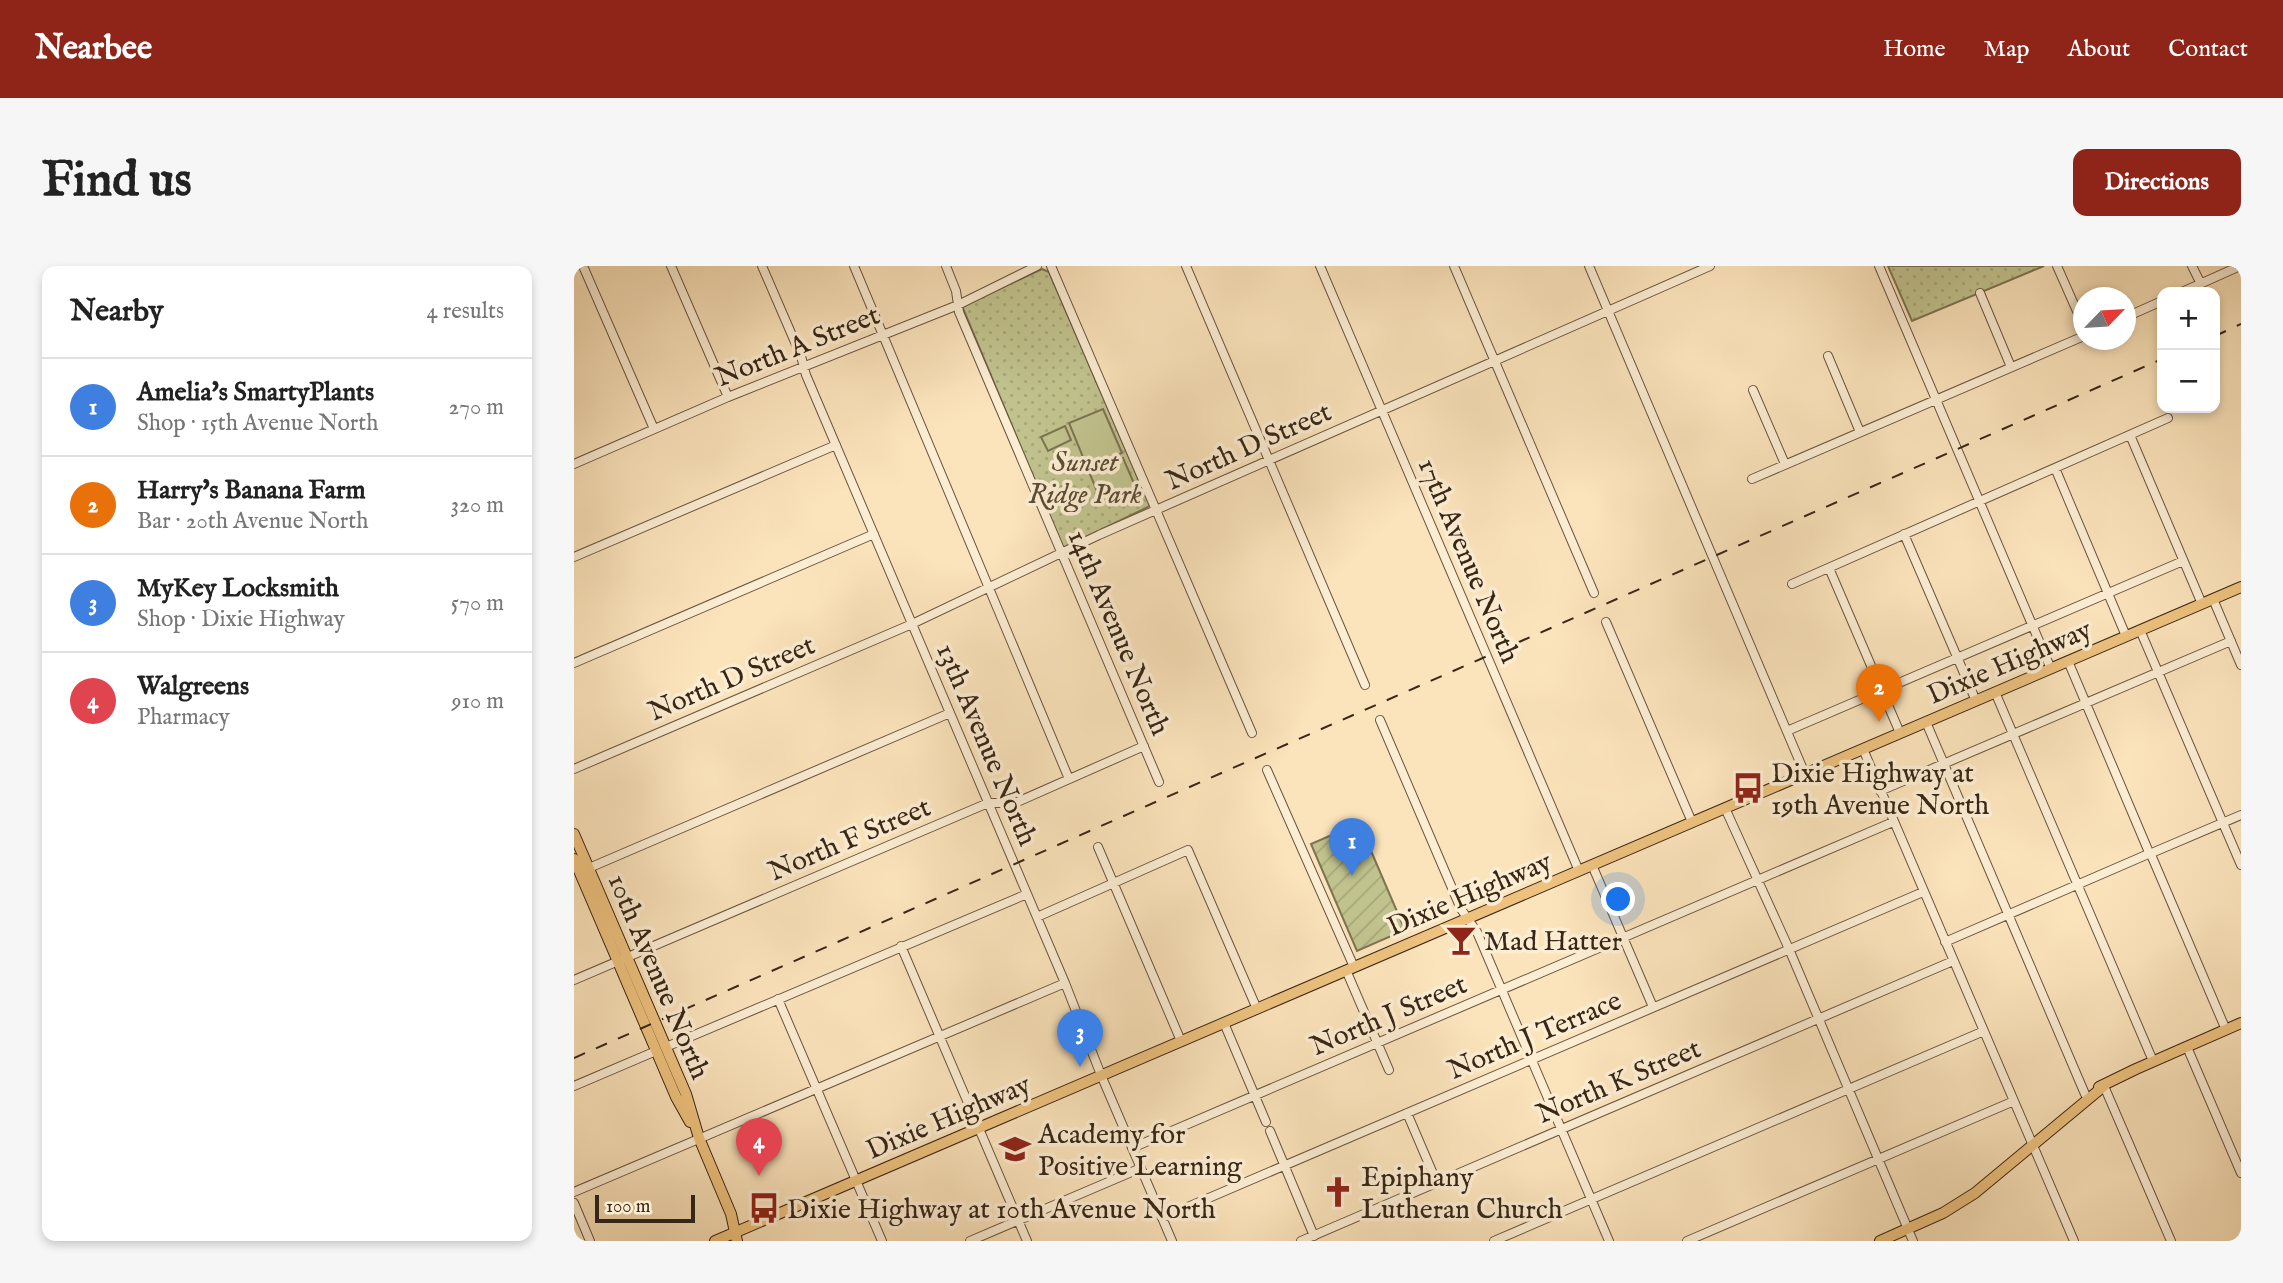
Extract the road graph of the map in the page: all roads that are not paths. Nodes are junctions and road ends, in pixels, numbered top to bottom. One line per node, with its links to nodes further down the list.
1 (583, 266): 36 (street)
2 (671, 266): 32 (street)
3 (762, 266): 29 (street, 13th Avenue North)
4 (854, 266): 25 (street)
5 (946, 266): 22 (street, 14th Avenue North)
6 (1037, 266): 22 (street, North A Street)
7 (1051, 266): 46 (street)
8 (1186, 266): 40 (street)
9 (1320, 266): 34 (street, 17th Avenue North)
10 (1454, 266): 28 (street)
11 (1589, 266): 23 (street)
12 (1710, 266): 23 (street, North D Street)
13 (1879, 266): 33 (street)
14 (2057, 266): 20 (street)
15 (2192, 266): 17 (street)
16 (2240, 266): 17 (street)
17 (2201, 284): 18 (street)
18 (2194, 287)
19 (1980, 293): 30 (street)
20 (2073, 302)
21 (2157, 303): 24 (street)
22 (958, 304): 25 (street, North A Street); 49 (street, 14th Avenue North)
23 (1608, 311): 28 (street, North D Street); 80 (street)
24 (2136, 313)
25 (883, 335): 29 (street, North A Street); 55 (street)
26 (2073, 340): 30 (street)
27 (1828, 356): 37 (street)
28 (1495, 361): 34 (street, North D Street); 56 (street)
29 (803, 367): 32 (street, North A Street); 39 (street, 13th Avenue North)
30 (2011, 367): 33 (street)
31 (1753, 390): 42 (street)
32 (728, 397): 36 (street, North A Street)
33 (1936, 399): 37 (street); 45 (street)
34 (1382, 411): 40 (street, North D Street); 106 (street, 17th Avenue North)
35 (2168, 418): 38 (street)
36 (654, 429): 41 (street, North A Street)
37 (1860, 432): 42 (street)
38 (2130, 435): 43 (street); 51 (street)
39 (836, 445): 47 (street, 13th Avenue North); 50 (street)
40 (1269, 460): 46 (street, North D Street); 72 (street)
41 (574, 464)
42 (1785, 464): 44 (street)
43 (2055, 468): 45 (street); 57 (street)
44 (1752, 479)
45 (1979, 501): 48 (street); 62 (street)
46 (1156, 510): 49 (street, North D Street); 81 (street)
47 (874, 534): 61 (street, 13th Avenue North); 68 (street)
48 (1904, 534): 52 (street); 66 (street)
49 (1061, 552): 55 (street, North D Street); 84 (street, 14th Avenue North)
50 (574, 557)
51 (2183, 561): 57 (street); 59 (street)
52 (1829, 568): 53 (street); 73 (street)
53 (1792, 584)
54 (2241, 587): 58 (main road, Dixie Highway)
55 (987, 588): 61 (street, North D Street); 90 (street)
56 (1594, 593)
57 (2108, 593): 62 (street); 64 (street)
58 (2213, 599): 59 (main road, Dixie Highway); 65 (street)
59 (2202, 604): 63 (main road, Dixie Highway)
60 (1606, 622): 96 (street)
61 (912, 624): 77 (street, 13th Avenue North); 87 (street, North D Street)
62 (2032, 626): 66 (street); 70 (street)
63 (2140, 630): 64 (main road, Dixie Highway); 71 (street)
64 (2126, 636): 67 (main road, Dixie Highway)
65 (2231, 641): 69 (street); 71 (street)
66 (1957, 658): 73 (street); 75 (street)
67 (2068, 661): 70 (main road, Dixie Highway); 76 (street)
68 (574, 663)
69 (2241, 665)
70 (2051, 668): 74 (main road, Dixie Highway)
71 (2158, 673): 76 (street); 98 (street)
72 (1365, 685)
73 (1882, 690): 80 (street); 82 (street)
74 (1995, 692): 75 (main road, Dixie Highway); 83 (street)
75 (1976, 701): 79 (main road, Dixie Highway)
76 (2085, 704): 83 (street); 101 (street)
77 (950, 713): 93 (street, 13th Avenue North); 105 (street)
78 (1380, 720): 114 (street)
79 (1926, 722): 82 (main road, Dixie Highway); 86 (street)
80 (1787, 731): 89 (street)
81 (1252, 733)
82 (1900, 733): 85 (main road, Dixie Highway)
83 (2013, 735): 86 (street); 109 (street)
84 (1144, 746): 90 (street, North F Street); 91 (street, 14th Avenue North)
85 (1863, 749): 89 (main road, Dixie Highway); 92 (street)
86 (1944, 764): 92 (street); 112 (street)
87 (574, 769)
88 (1267, 770): 121 (street)
89 (1805, 774): 94 (main road, Dixie Highway)
90 (1069, 779): 93 (street, North F Street)
91 (1159, 782)
92 (1880, 791): 97 (street)
93 (988, 803): 111 (street, 13th Avenue North); 119 (street, North F Street)
94 (1725, 808): 96 (main road, Dixie Highway); 107 (street)
95 (2241, 815): 98 (street)
96 (1692, 822): 103 (main road, Dixie Highway)
97 (1893, 822): 107 (street, North J Street); 110 (street)
98 (2223, 823): 101 (street); 104 (street)
99 (574, 834): 105 (main road, 10th Avenue North)
100 (1098, 847): 108 (street)
101 (2150, 854): 109 (street); 131 (street)
102 (574, 859): 105 (main road, 10th Avenue North)
103 (1592, 865): 106 (main road, Dixie Highway); 115 (street)
104 (2241, 865)
105 (581, 871): 119 (main road, 10th Avenue North)
106 (1579, 871): 114 (main road, Dixie Highway)
107 (1756, 880): 115 (street, North J Street); 118 (street)
108 (1113, 883): 113 (street); 127 (street); 134 (street)
109 (2077, 885): 112 (street); 139 (street)
110 (1923, 892): 116 (street); 118 (street, North J Terrace)
111 (1027, 894): 113 (street, 13th Avenue North); 117 (street)
112 (2009, 915): 116 (street); 146 (street)
113 (1037, 917): 123 (street, 13th Avenue North)
114 (1469, 918): 121 (main road, Dixie Highway); 124 (street)
115 (1623, 937): 124 (street, North J Street); 126 (street)
116 (1945, 942): 120 (street)
117 (901, 946): 125 (street); 133 (street)
118 (1789, 949): 126 (street, North J Terrace); 128 (street)
119 (623, 959): 122 (street, North F Street); 137 (main road, 10th Avenue North)
120 (1953, 961): 128 (street, North K Street); 132 (street)
121 (1350, 969): 127 (main road, Dixie Highway); 135 (street)
122 (574, 980)
123 (1065, 983): 133 (street); 141 (street, 13th Avenue North)
124 (1502, 989): 135 (street, North J Street); 138 (street)
125 (778, 999): 137 (street); 144 (street)
126 (1653, 1007): 138 (street, North J Terrace)
127 (1257, 1009): 129 (main road, Dixie Highway)
128 (1819, 1019): 145 (street); 152 (street, North K Street)
129 (1224, 1023): 134 (main road, Dixie Highway); 147 (street)
130 (2241, 1023): 131 (main road)
131 (2226, 1030): 136 (main road)
132 (1984, 1031): 145 (street); 148 (street)
133 (939, 1036): 144 (street); 151 (street)
134 (1181, 1041): 141 (main road, Dixie Highway)
135 (1378, 1043): 140 (street); 147 (street, North J Street)
136 (2187, 1047): 139 (main road); 160 (street)
137 (661, 1049): 142 (street); 154 (main road, 10th Avenue North)
138 (1532, 1059): 149 (street, North J Terrace); 152 (street)
139 (2153, 1061): 143 (main road)
140 (1389, 1070)
141 (1101, 1075): 151 (main road, Dixie Highway); 156 (street, 13th Avenue North)
142 (574, 1086)
143 (2104, 1086): 146 (main road); 155 (main road); 184 (street)
144 (816, 1088): 154 (street); 161 (street)
145 (1848, 1089): 157 (street); 164 (street)
146 (2085, 1094): 155 (main road)
147 (1255, 1096): 150 (street); 156 (street, North J Street)
148 (2014, 1101): 155 (street); 157 (street)
149 (1407, 1113): 158 (street, North J Terrace); 162 (street)
150 (1266, 1122)
151 (979, 1128): 161 (main road, Dixie Highway); 167 (street)
152 (1562, 1129): 162 (street, North K Street); 164 (street)
153 (1270, 1131): 158 (street)
154 (699, 1138): 163 (street); 170 (main road, 10th Avenue North)
155 (2033, 1143): 168 (main road); 183 (street)
156 (1132, 1148): 159 (street, 13th Avenue North)
157 (1878, 1159): 168 (street); 180 (street)
158 (1284, 1166): 166 (street, North J Terrace); 169 (street)
159 (1140, 1168): 166 (street, 13th Avenue North); 167 (street)
160 (2241, 1172)
161 (857, 1180): 170 (main road, Dixie Highway); 173 (street)
162 (1437, 1183): 169 (street, North K Street)
163 (574, 1192)
164 (1592, 1199): 178 (street); 179 (street)
165 (574, 1203): 171 (street)
166 (1162, 1218): 176 (street, 13th Avenue North)
167 (1018, 1220): 174 (street); 175 (street)
168 (1908, 1229): 181 (main road); 182 (street)
169 (1314, 1236): 177 (street, North K Street)
170 (736, 1237): 172 (main road, Dixie Highway)
171 (590, 1241)
172 (715, 1241)
173 (882, 1241)
174 (970, 1241)
175 (1027, 1241)
176 (1172, 1241)
177 (1301, 1241)
178 (1494, 1241)
179 (1609, 1241)
180 (1687, 1241)
181 (1880, 1241)
182 (1913, 1241)
183 (2074, 1241)
184 (2171, 1241)

